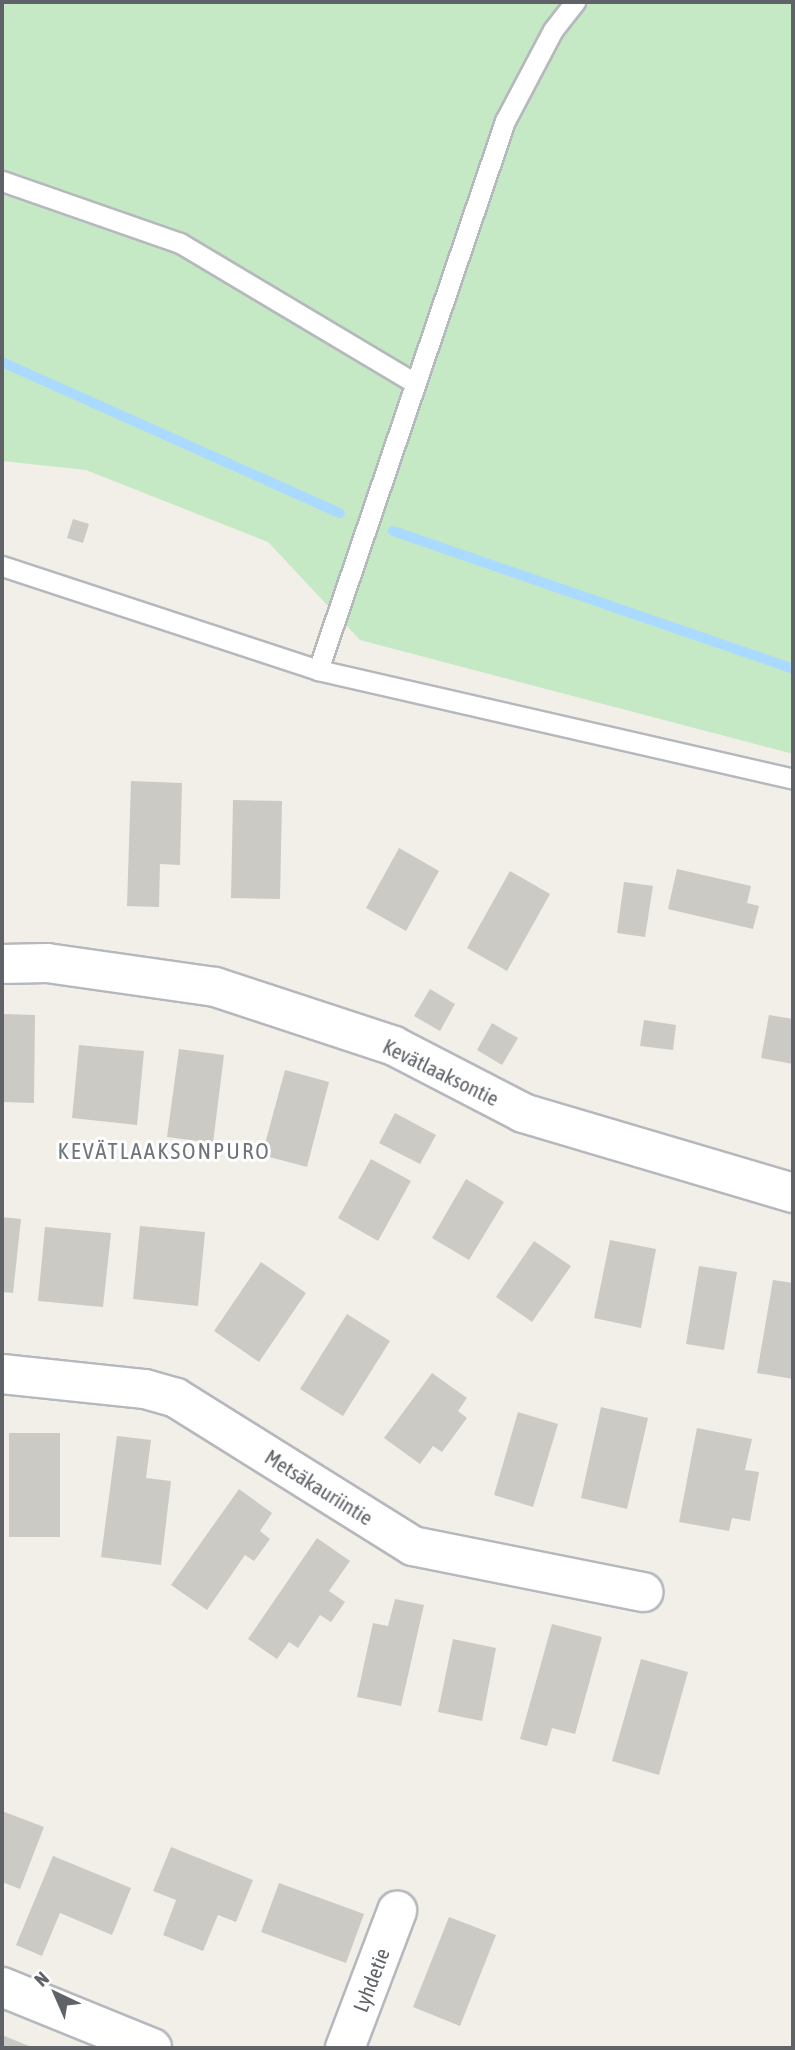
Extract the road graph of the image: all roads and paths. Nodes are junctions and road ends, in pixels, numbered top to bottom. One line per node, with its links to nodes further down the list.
1 (575, 2): 3 (lane)
2 (2, 181): 3 (lane)
3 (413, 382): 5 (lane)
4 (2, 566): 5 (lane)
5 (318, 670): 6 (lane)
6 (793, 779)
7 (2, 964): 8 (street, Kevätlaaksontie)
8 (793, 1193)
9 (2, 1374): 10 (street, Metsäkauriintie)
10 (643, 1592)
11 (397, 1911): 14 (street, Lyhdetie)
12 (2, 1987): 13 (street)
13 (152, 2048)
14 (345, 2048)

